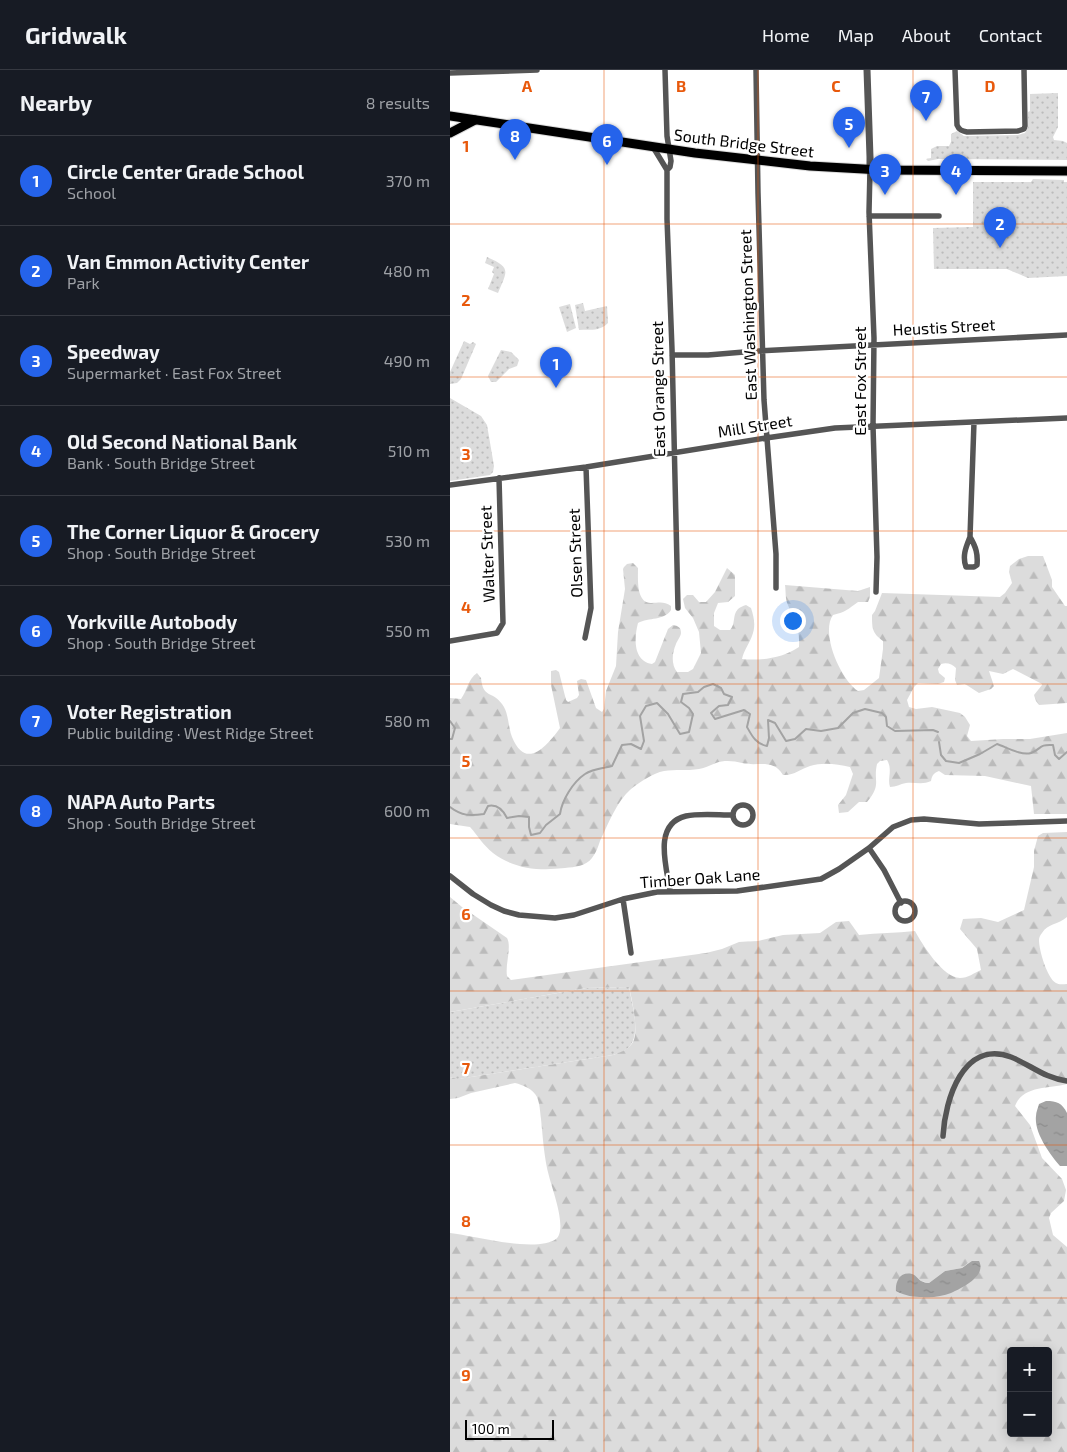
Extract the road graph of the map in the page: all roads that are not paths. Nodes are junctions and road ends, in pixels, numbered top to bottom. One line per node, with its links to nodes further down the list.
1 (537, 70): 7 (street)
2 (665, 70): 13 (street, East Orange Street)
3 (756, 70): 14 (street, East Washington Street)
4 (867, 70): 16 (street)
5 (955, 70): 6 (street)
6 (1024, 70)
7 (486, 71): 8 (street)
8 (450, 73)
9 (450, 116): 10 (main road, South Bridge Street)
10 (475, 120): 11 (main road); 12 (main road, South Bridge Street)
11 (450, 133)
12 (653, 147): 13 (main road, South Bridge Street); 15 (street)
13 (669, 150): 14 (main road, South Bridge Street); 15 (street, East Orange Street)
14 (758, 161): 16 (main road, South Bridge Street); 22 (street, East Washington Street)
15 (667, 170): 23 (street, East Orange Street)
16 (870, 170): 17 (main road, South Bridge Street); 18 (street, East Fox Street)
17 (1067, 171)
18 (869, 216): 19 (street); 21 (street, East Fox Street)
19 (939, 216)
20 (1067, 334): 21 (street, Heustis Street)
21 (874, 345): 22 (street, Heustis Street); 26 (street, East Fox Street)
22 (763, 351): 23 (street, Heustis Street); 27 (street, East Washington Street)
23 (672, 355): 28 (street, East Orange Street)
24 (1067, 418): 25 (street, Mill Street)
25 (974, 422): 26 (street, Mill Street); 32 (street)
26 (874, 426): 27 (street, Mill Street); 34 (street, East Fox Street)
27 (766, 438): 28 (street, Mill Street); 33 (street, East Washington Street)
28 (674, 453): 29 (street, Mill Street); 35 (street, East Orange Street)
29 (586, 466): 30 (street, Mill Street); 36 (street, Olsen Street)
30 (498, 478): 31 (street, Mill Street); 37 (street, Walter Street)
31 (450, 485)
32 (970, 537): 32 (street)
33 (776, 588)
34 (876, 592)
35 (678, 608)
36 (585, 638)
37 (450, 641)
38 (733, 815): 42 (street)
39 (1067, 821): 40 (street, Timber Oak Lane)
40 (868, 848): 42 (street, Timber Oak Lane); 44 (street)
41 (450, 876): 43 (street, Timber Oak Lane)
42 (670, 891): 43 (street, Timber Oak Lane)
43 (623, 899): 45 (street)
44 (901, 903)
45 (631, 953)
46 (1067, 1081): 47 (street)
47 (943, 1136)

